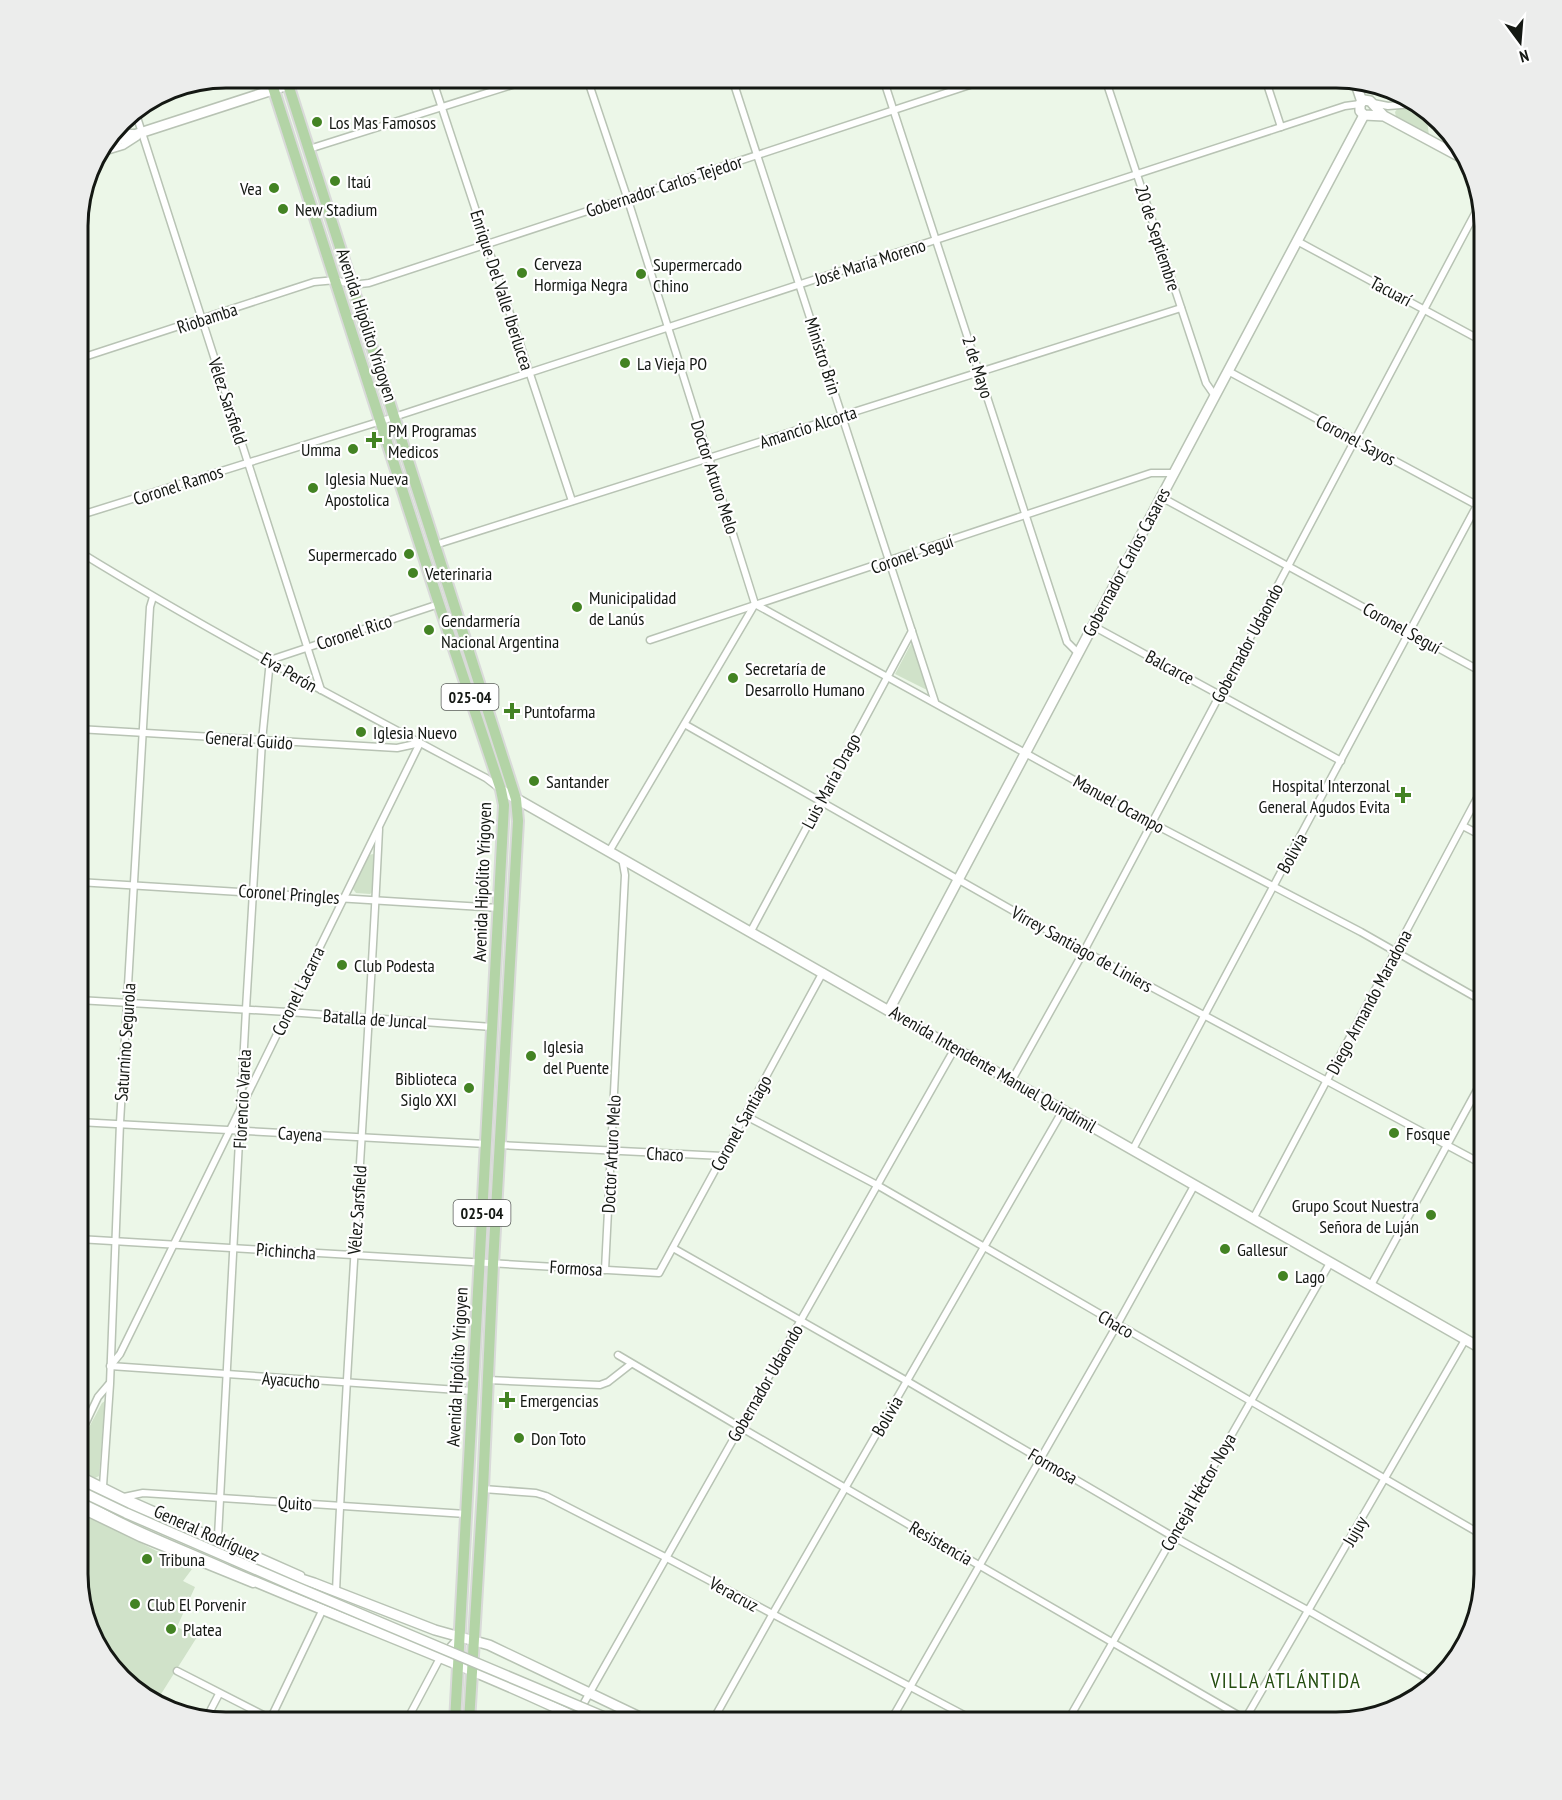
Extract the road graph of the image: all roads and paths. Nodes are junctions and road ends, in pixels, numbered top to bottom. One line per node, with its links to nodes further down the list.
1 (289, 89): 23 (main road, Avenida Hipólito Yrigoyen / 025-04)
2 (436, 89): 14 (street, Enrique Del Valle Iberlucea)
3 (500, 89): 14 (street)
4 (591, 89): 27 (street, Doctor Arturo Melo)
5 (736, 89): 25 (street, Ministro Brin)
6 (886, 89): 15 (street, 2 de Mayo)
7 (957, 89): 15 (street, Gobernador Carlos Tejedor)
8 (1109, 89): 26 (street, 20 de Septiembre)
9 (1269, 89): 18 (street)
10 (274, 90): 20 (street); 32 (main road, Avenida Hipólito Yrigoyen / 025-04)
11 (1358, 91): 12 (street)
12 (1361, 103): 16 (street); 18 (street, José María Moreno)
13 (1400, 105): 16 (street)
14 (442, 108): 23 (street); 31 (street, Enrique Del Valle Iberlucea)
15 (893, 110): 25 (street, Gobernador Carlos Tejedor); 29 (street, 2 de Mayo)
16 (1370, 110): 24 (street); 30 (street, Gobernador Carlos Casares)
17 (138, 121): 20 (street, Vélez Sarsfield)
18 (1281, 127): 26 (street, José María Moreno)
19 (125, 133): 20 (street)
20 (143, 134): 21 (street); 22 (street); 37 (street, Vélez Sarsfield)
21 (120, 140)
22 (113, 149)
23 (309, 149): 33 (main road, Avenida Hipólito Yrigoyen / 025-04)
24 (1451, 152)
25 (758, 155): 27 (street, Gobernador Carlos Tejedor); 34 (street, Ministro Brin)
26 (1137, 175): 29 (street, José María Moreno); 35 (street, 20 de Septiembre)
27 (627, 197): 31 (street, Gobernador Carlos Tejedor); 38 (street, Doctor Arturo Melo)
28 (1473, 217): 36 (street, Gobernador Udaondo)
29 (936, 241): 34 (street, José María Moreno); 42 (street, 2 de Mayo)
30 (1297, 241): 36 (street, Tacuarí); 41 (street, Gobernador Carlos Casares)
31 (487, 243): 33 (street, Gobernador Carlos Tejedor); 43 (street, Enrique Del Valle Iberlucea)
32 (336, 280): 33 (street, Gobernador Carlos Tejedor); 37 (street, Riobamba); 47 (main road, Avenida Hipólito Yrigoyen / 025-04)
33 (352, 285): 46 (main road, Avenida Hipólito Yrigoyen / 025-04)
34 (800, 285): 38 (street, José María Moreno); 45 (street, Ministro Brin)
35 (1181, 308): 42 (street, Amancio Alcorta); 44 (street, 20 de Septiembre)
36 (1425, 309): 39 (street, Tacuarí); 48 (street, Gobernador Udaondo)
37 (202, 320): 40 (street, Riobamba); 50 (street, Vélez Sarsfield)
38 (668, 328): 43 (street, José María Moreno); 49 (street, Doctor Arturo Melo)
39 (1474, 336)
40 (89, 355)
41 (1228, 371): 44 (street, Gobernador Carlos Casares); 48 (street, Coronel Sayos)
42 (979, 372): 45 (street, Amancio Alcorta); 57 (street, 2 de Mayo)
43 (529, 373): 46 (street, José María Moreno); 53 (street, Enrique Del Valle Iberlucea)
44 (1215, 396): 51 (street, Gobernador Carlos Casares)
45 (842, 415): 49 (street, Amancio Alcorta); 60 (street, Ministro Brin)
46 (394, 417): 47 (street, José María Moreno); 58 (main road, Avenida Hipólito Yrigoyen / 025-04)
47 (380, 421): 50 (street, Coronel Ramos); 63 (main road, Avenida Hipólito Yrigoyen / 025-04)
48 (1355, 440): 54 (street, Coronel Sayos); 61 (street, Gobernador Udaondo)
49 (710, 458): 53 (street, Amancio Alcorta); 64 (street, Doctor Arturo Melo)
50 (247, 462): 56 (street, Coronel Ramos); 69 (street, Vélez Sarsfield)
51 (1174, 473): 52 (street, Gobernador Carlos Casares); 57 (street, Coronel Seguí)
52 (1161, 497): 61 (street, Coronel Seguí); 65 (street, Gobernador Carlos Casares)
53 (572, 501): 58 (street, Amancio Alcorta)
54 (1474, 504)
55 (1474, 512): 67 (street, Bolivia)
56 (89, 513)
57 (1026, 515): 60 (street, Coronel Seguí); 70 (street, 2 de Mayo)
58 (434, 545): 85 (main road, Avenida Hipólito Yrigoyen / 025-04)
59 (89, 558): 62 (street, Eva Perón)
60 (890, 561): 64 (street, Coronel Seguí); 66 (street, Ministro Brin)
61 (1288, 566): 67 (street, Coronel Seguí); 75 (street, Gobernador Udaondo)
62 (153, 597): 71 (street, Eva Perón); 79 (street, Saturnino Segurola)
63 (439, 604): 69 (street, Coronel Rico); 84 (main road, Avenida Hipólito Yrigoyen / 025-04)
64 (755, 604): 68 (street, Coronel Seguí); 73 (street, Manuel Ocampo); 77 (street)
65 (1093, 626): 70 (street, Gobernador Carlos Casares); 75 (street, Balcarce)
66 (912, 631): 73 (street, Luis María Drago); 76 (street, Ministro Brin)
67 (1410, 633): 72 (street, Coronel Seguí); 83 (street, Bolivia)
68 (650, 640)
69 (306, 647): 71 (street, Coronel Rico); 74 (street, Vélez Sarsfield)
70 (1078, 653): 82 (street, Gobernador Carlos Casares)
71 (270, 660): 74 (street, Eva Perón); 80 (street, Florencio Varela)
72 (1474, 668)
73 (887, 677): 76 (street, Manuel Ocampo); 86 (street, Luis María Drago)
74 (321, 690): 81 (street, Eva Perón)
75 (1220, 694): 83 (street, Balcarce); 88 (street, Gobernador Udaondo)
76 (936, 703): 82 (street, Manuel Ocampo)
77 (686, 725): 86 (street, Virrey Santiago de Liniers); 92 (street)
78 (89, 730): 79 (street, General Guido)
79 (144, 733): 80 (street, General Guido); 96 (street, Saturnino Segurola)
80 (262, 741): 81 (street, General Guido); 98 (street, Florencio Varela)
81 (420, 743): 84 (street, Eva Perón); 90 (street, Coronel Lacarra)
82 (1026, 752): 88 (street, Manuel Ocampo); 94 (street, Gobernador Carlos Casares)
83 (1341, 761): 97 (street, Bolivia)
84 (501, 790): 85 (street, Avenida Intendente Manuel Quindimil); 101 (main road, Avenida Hipólito Yrigoyen / 025-04)
85 (516, 799): 92 (street, Avenida Intendente Manuel Quindimil); 128 (main road, Avenida Hipólito Yrigoyen / 025-04)
86 (819, 802): 94 (street, Virrey Santiago de Liniers); 102 (street, Luis María Drago)
87 (1474, 805): 89 (street, Diego Armando Maradona)
88 (1152, 823): 97 (street, Manuel Ocampo); 103 (street, Gobernador Udaondo)
89 (1463, 826): 91 (street); 104 (street, Diego Armando Maradona)
90 (379, 829): 99 (street, Coronel Lacarra); 100 (street, Vélez Sarsfield)
91 (1474, 832)
92 (610, 850): 93 (street, Avenida Intendente Manuel Quindimil)
93 (622, 858): 102 (street, Avenida Intendente Manuel Quindimil); 131 (street, Doctor Arturo Melo)
94 (957, 881): 103 (street, Virrey Santiago de Liniers); 110 (street, Gobernador Carlos Casares)
95 (89, 883): 96 (street, Coronel Pringles)
96 (135, 885): 98 (street, Coronel Pringles); 108 (street, Saturnino Segurola)
97 (1274, 886): 104 (street, Manuel Ocampo); 112 (street, Bolivia)
98 (254, 892): 99 (street, Coronel Pringles); 109 (street, Florencio Varela)
99 (344, 898): 100 (street, Coronel Pringles); 111 (street, Coronel Lacarra)
100 (376, 899): 101 (street, Coronel Pringles); 113 (street, Vélez Sarsfield)
101 (499, 908): 114 (main road, Avenida Hipólito Yrigoyen / 025-04)
102 (751, 931): 105 (street, Avenida Intendente Manuel Quindimil)
103 (1084, 951): 112 (street, Virrey Santiago de Liniers); 116 (street, Gobernador Udaondo)
104 (1396, 952): 106 (street, Manuel Ocampo); 117 (street, Diego Armando Maradona)
105 (823, 972): 110 (street, Avenida Intendente Manuel Quindimil); 121 (street, Coronel Santiago)
106 (1474, 996)
107 (88, 1000): 108 (street, Batalla de Juncal)
108 (128, 1002): 109 (street, Batalla de Juncal); 123 (street, Saturnino Segurola)
109 (246, 1009): 111 (street, Batalla de Juncal); 119 (street, Florencio Varela)
110 (889, 1010): 115 (street, Avenida Intendente Manuel Quindimil)
111 (288, 1012): 113 (street, Batalla de Juncal); 119 (street, Coronel Lacarra)
112 (1204, 1015): 117 (street, Virrey Santiago de Liniers); 130 (street, Bolivia)
113 (369, 1018): 114 (street, Batalla de Juncal); 126 (street, Vélez Sarsfield)
114 (492, 1027): 127 (main road, Avenida Hipólito Yrigoyen / 025-04)
115 (955, 1048): 116 (street, Avenida Intendente Manuel Quindimil); 134 (street, Gobernador Udaondo)
116 (1012, 1080): 120 (street, Avenida Intendente Manuel Quindimil)
117 (1327, 1081): 129 (street, Virrey Santiago de Liniers); 136 (street, Diego Armando Maradona)
118 (1474, 1095): 129 (street)
119 (242, 1103): 124 (street, Coronel Lacarra); 125 (street, Florencio Varela)
120 (1063, 1110): 130 (street, Avenida Intendente Manuel Quindimil); 142 (street, Bolivia)
121 (746, 1116): 132 (street, Coronel Santiago); 134 (street, Chaco)
122 (88, 1122): 123 (street, Cayena)
123 (120, 1124): 124 (street, Cayena); 138 (street, Saturnino Segurola)
124 (229, 1130): 125 (street, Cayena); 139 (street, Coronel Lacarra)
125 (240, 1131): 126 (street, Cayena); 140 (street, Florencio Varela)
126 (362, 1137): 127 (street, Cayena); 143 (street, Vélez Sarsfield)
127 (486, 1144): 144 (main road, Avenida Hipólito Yrigoyen / 025-04)
128 (500, 1145): 131 (street, Chaco); 146 (main road, Avenida Hipólito Yrigoyen / 025-04)
129 (1447, 1145): 133 (street, Virrey Santiago de Liniers); 149 (street)
130 (1133, 1149): 135 (street, Avenida Intendente Manuel Quindimil)
131 (612, 1151): 132 (street, Chaco); 147 (street, Doctor Arturo Melo)
132 (723, 1156): 141 (street, Coronel Santiago)
133 (1474, 1160)
134 (877, 1185): 142 (street, Chaco); 150 (street, Gobernador Udaondo)
135 (1194, 1186): 136 (street, Avenida Intendente Manuel Quindimil); 151 (street)
136 (1253, 1219): 145 (street, Avenida Intendente Manuel Quindimil)
137 (88, 1240): 138 (street, Pichincha)
138 (114, 1241): 139 (street, Pichincha); 156 (street, Saturnino Segurola)
139 (174, 1243): 140 (street, Pichincha); 156 (street, Coronel Lacarra)
140 (234, 1247): 143 (street, Pichincha); 157 (street, Florencio Varela)
141 (674, 1248): 148 (street, Coronel Santiago); 150 (street, Formosa)
142 (984, 1248): 151 (street, Chaco); 159 (street, Bolivia)
143 (354, 1255): 144 (street, Pichincha); 160 (street, Vélez Sarsfield)
144 (479, 1263): 146 (street, Pichincha); 162 (main road, Avenida Hipólito Yrigoyen / 025-04)
145 (1330, 1263): 149 (street, Avenida Intendente Manuel Quindimil); 163 (street, Concejal Héctor Noya)
146 (493, 1264): 147 (street, Formosa); 158 (main road, Avenida Hipólito Yrigoyen / 025-04)
147 (605, 1270): 148 (street, Formosa)
148 (659, 1273)
149 (1371, 1285): 152 (street, Avenida Intendente Manuel Quindimil)
150 (802, 1320): 159 (street, Formosa); 165 (street, Gobernador Udaondo)
151 (1117, 1325): 163 (street, Chaco); 166 (street)
152 (1465, 1340): 153 (street, Avenida Intendente Manuel Quindimil); 168 (street, Jujuy)
153 (1474, 1345)
154 (618, 1355): 155 (street, Resistencia)
155 (631, 1364): 158 (street); 165 (street, Resistencia)
156 (110, 1366): 157 (street, Ayacucho); 161 (street, Saturnino Segurola)
157 (228, 1376): 160 (street, Ayacucho); 175 (street, Florencio Varela)
158 (488, 1380): 172 (main road, Avenida Hipólito Yrigoyen / 025-04)
159 (907, 1381): 166 (street, Formosa); 171 (street, Bolivia)
160 (347, 1383): 162 (street, Ayacucho); 177 (street, Vélez Sarsfield)
161 (110, 1384): 164 (street); 170 (street, Saturnino Segurola)
162 (473, 1391): 179 (main road, Avenida Hipólito Yrigoyen / 025-04)
163 (1250, 1401): 168 (street, Chaco); 181 (street, Concejal Héctor Noya)
164 (88, 1418)
165 (740, 1427): 171 (street, Resistencia); 183 (street, Gobernador Udaondo)
166 (1040, 1458): 181 (street, Formosa); 184 (street)
167 (88, 1479): 170 (street, General Rodríguez)
168 (1384, 1479): 180 (street, Chaco); 188 (street, Jujuy)
169 (88, 1486): 182 (street)
170 (103, 1486): 174 (street, General Rodríguez)
171 (846, 1488): 184 (street, Resistencia); 189 (street, Bolivia)
172 (483, 1489): 183 (street, Veracruz); 191 (main road, Avenida Hipólito Yrigoyen / 025-04)
173 (88, 1495): 209 (street, bridge)
174 (124, 1497): 175 (street, Quito); 182 (street, General Rodríguez)
175 (220, 1499): 177 (street, Quito); 182 (street, Florencio Varela)
176 (88, 1505): 185 (street)
177 (340, 1505): 179 (street, Quito); 186 (street, Vélez Sarsfield)
178 (88, 1513): 185 (street, General Rodríguez)
179 (466, 1514): 190 (main road, Avenida Hipólito Yrigoyen / 025-04)
180 (1474, 1530)
181 (1172, 1536): 188 (street, Formosa); 192 (street, Concejal Héctor Noya)
182 (214, 1539): 186 (street)
183 (665, 1557): 189 (street, Veracruz); 199 (street, Gobernador Udaondo)
184 (979, 1565): 192 (street, Resistencia); 198 (street)
185 (265, 1586): 187 (street, General Rodríguez)
186 (336, 1592): 190 (street)
187 (323, 1609): 193 (street, General Rodríguez); 203 (street)
188 (1309, 1611): 197 (street, Formosa); 216 (street, Jujuy)
189 (772, 1615): 198 (street, Veracruz); 211 (street, Bolivia)
190 (459, 1637): 191 (street); 193 (street); 194 (main road, Avenida Hipólito Yrigoyen / 025-04)
191 (475, 1640): 196 (main road, Avenida Hipólito Yrigoyen / 025-04); 199 (street)
192 (1113, 1642): 214 (street, Concejal Héctor Noya); 215 (street, Resistencia)
193 (440, 1658): 194 (street, General Rodríguez); 204 (street)
194 (458, 1666): 196 (street, General Rodríguez); 205 (main road, Avenida Hipólito Yrigoyen / 025-04)
195 (177, 1671): 200 (street)
196 (472, 1672): 206 (main road, Avenida Hipólito Yrigoyen / 025-04); 207 (street, General Rodríguez)
197 (1425, 1678)
198 (910, 1686): 212 (street); 213 (street, Veracruz)
199 (590, 1693): 208 (street, Gobernador Udaondo); 210 (street)
200 (219, 1694): 201 (street); 202 (street)
201 (211, 1710)
202 (254, 1712)
203 (276, 1712)
204 (411, 1712)
205 (456, 1712)
206 (470, 1712)
207 (562, 1712)
208 (579, 1712)
209 (592, 1712)
210 (629, 1712)
211 (718, 1712)
212 (896, 1712)
213 (958, 1712)
214 (1073, 1712)
215 (1231, 1712)
216 (1251, 1712)

